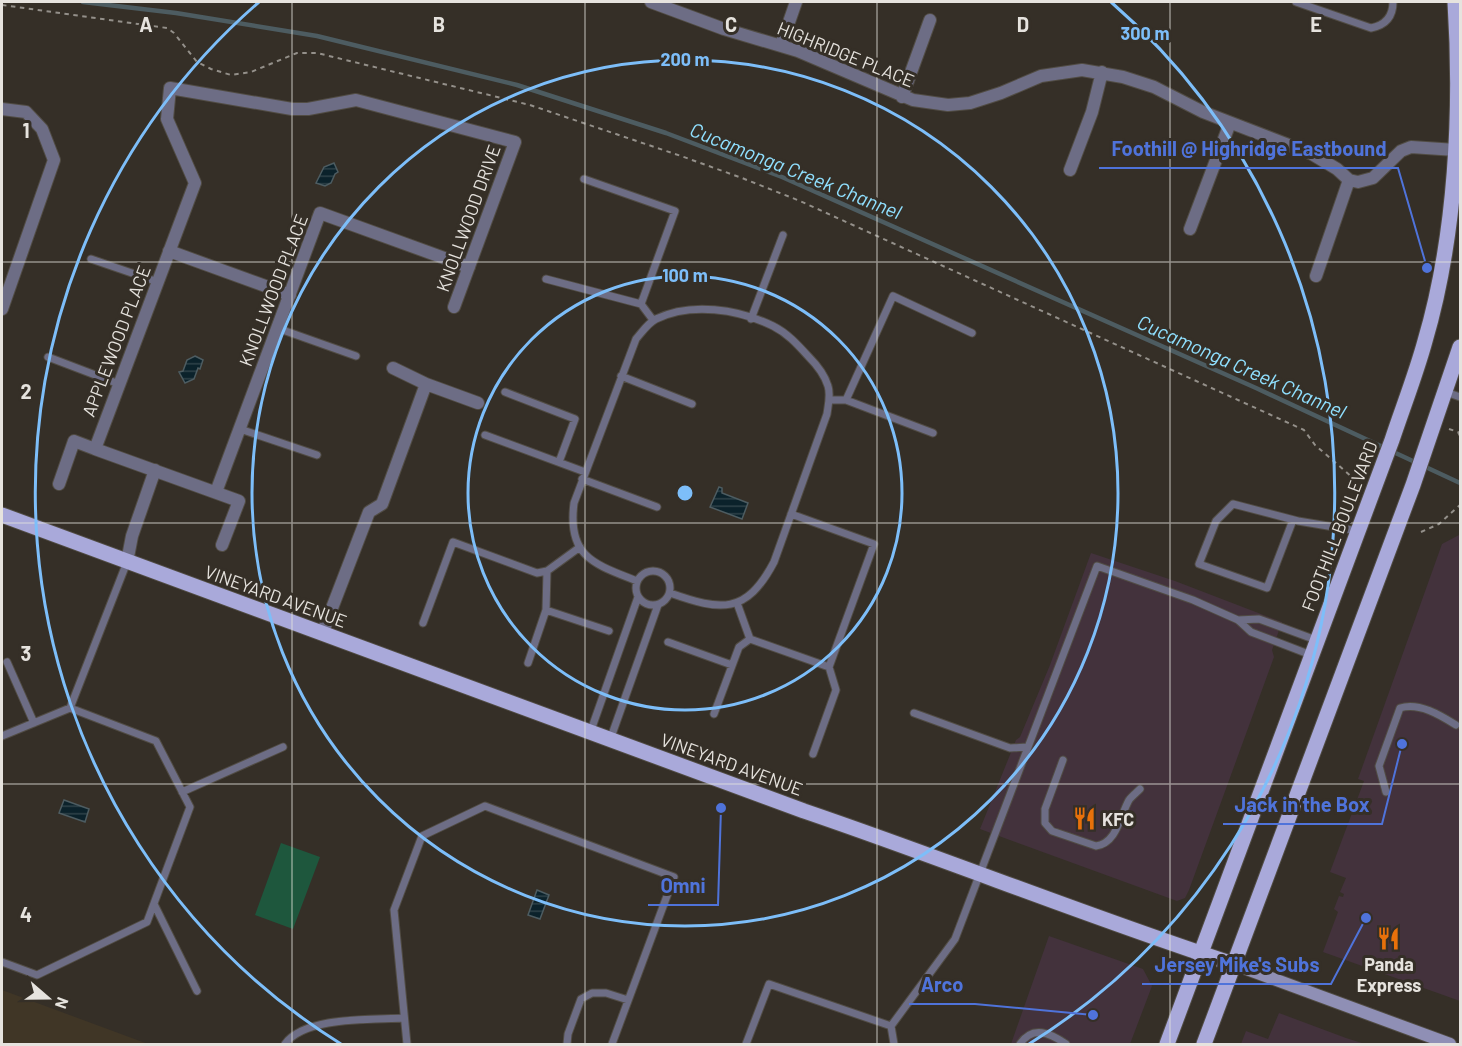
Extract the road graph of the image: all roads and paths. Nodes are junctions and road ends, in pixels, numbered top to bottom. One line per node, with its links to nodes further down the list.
1 (652, 2): 8 (street, HIGHRIDGE PLACE)
2 (796, 2): 8 (street)
3 (1296, 2): 4 (lane)
4 (1394, 2)
5 (1455, 2): 13 (main road, FOOTHILL BOULEVARD)
6 (2, 5): 57 (path)
7 (930, 20): 10 (street)
8 (781, 45): 10 (street, HIGHRIDGE PLACE)
9 (1102, 72): 10 (street, HIGHRIDGE PLACE); 12 (street, HIGHRIDGE PLACE); 14 (street)
10 (903, 97)
11 (2, 109): 29 (street)
12 (1230, 123): 16 (street, HIGHRIDGE PLACE); 18 (street)
13 (1459, 150): 16 (street); 65 (main road, FOOTHILL BOULEVARD)
14 (1070, 170)
15 (584, 179): 27 (lane)
16 (1349, 180): 23 (street)
17 (195, 183): 20 (street, APPLEWOOD PLACE); 22 (street, KNOLLWOOD DRIVE)
18 (1190, 229)
19 (783, 235): 30 (lane)
20 (169, 251): 25 (street, APPLEWOOD PLACE); 26 (street)
21 (91, 259): 25 (lane)
22 (468, 267): 26 (street, KNOLLWOOD PLACE); 28 (street, KNOLLWOOD DRIVE)
23 (1316, 276)
24 (546, 279): 27 (lane)
25 (158, 282): 39 (street, APPLEWOOD PLACE)
26 (290, 295): 32 (street, KNOLLWOOD PLACE)
27 (641, 304): 31 (lane)
28 (454, 307)
29 (2, 309)
30 (751, 319): 31 (lane); 43 (lane)
31 (653, 320): 38 (lane)
32 (277, 328): 35 (lane); 47 (street, KNOLLWOOD PLACE)
33 (972, 333): 44 (lane)
34 (1461, 347): 42 (main road)
35 (356, 356)
36 (48, 357): 39 (lane)
37 (393, 368): 40 (street)
38 (621, 376): 46 (lane); 56 (lane)
39 (119, 384): 52 (street, APPLEWOOD PLACE)
40 (426, 384): 45 (street); 80 (street)
41 (505, 392): 54 (lane)
42 (1453, 394): 107 (main road)
43 (829, 400): 44 (lane); 62 (lane)
44 (846, 400): 49 (lane)
45 (478, 403)
46 (692, 404)
47 (240, 429): 53 (lane); 59 (street, KNOLLWOOD PLACE)
48 (1449, 429): 51 (path)
49 (933, 433)
50 (485, 435): 54 (lane)
51 (1461, 436)
52 (95, 449): 55 (street); 58 (street)
53 (317, 455)
54 (559, 462): 56 (lane)
55 (155, 470): 59 (street); 69 (street)
56 (584, 475): 61 (lane); 68 (lane)
57 (1352, 477)
58 (59, 484)
59 (216, 492): 67 (street)
60 (1461, 505): 66 (path)
61 (657, 507)
62 (791, 514): 74 (lane); 87 (lane)
63 (2, 515): 69 (main road, VINEYARD AVENUE)
64 (1293, 520): 64 (lane); 65 (lane)
65 (1358, 531): 83 (main road, FOOTHILL BOULEVARD)
66 (1421, 532)
67 (222, 545)
68 (580, 547): 70 (lane); 71 (lane)
69 (127, 562): 80 (main road, VINEYARD AVENUE); 88 (lane)
70 (547, 571): 76 (lane); 78 (lane)
71 (637, 580): 72 (lane); 73 (lane)
72 (670, 593): 74 (lane); 75 (lane)
73 (638, 597): 75 (lane); 93 (lane)
74 (737, 603): 81 (lane)
75 (658, 604): 95 (lane)
76 (546, 610): 79 (lane); 85 (lane)
77 (1238, 620): 83 (lane); 83 (lane); 97 (lane)
78 (423, 623)
79 (609, 631)
80 (322, 634): 93 (main road, VINEYARD AVENUE)
81 (750, 639): 86 (lane); 87 (lane)
82 (668, 642): 86 (lane)
83 (1314, 648): 105 (main road, FOOTHILL BOULEVARD)
84 (7, 662): 91 (lane)
85 (528, 663)
86 (732, 665): 90 (lane)
87 (829, 667): 98 (lane)
88 (70, 708): 91 (lane); 101 (lane)
89 (914, 713): 97 (lane)
90 (714, 714)
91 (34, 723): 94 (lane)
92 (1456, 724): 102 (lane)
93 (590, 733): 95 (main road, VINEYARD AVENUE)
94 (2, 736)
95 (610, 740): 103 (main road, VINEYARD AVENUE)
96 (283, 747): 101 (lane)
97 (1027, 747): 103 (lane)
98 (813, 754)
99 (1063, 760): 100 (lane)
100 (1140, 789)
101 (182, 792): 104 (lane)
102 (1386, 792)
103 (980, 873): 105 (main road, VINEYARD AVENUE); 111 (lane)
104 (154, 904): 106 (lane); 108 (lane)
105 (1200, 954): 107 (main road, VINEYARD AVENUE); 120 (main road, FOOTHILL BOULEVARD)
106 (2, 962)
107 (1233, 964): 121 (main road); 122 (main road, VINEYARD AVENUE)
108 (197, 991)
109 (628, 1000): 110 (lane); 114 (lane); 115 (lane)
110 (404, 1018): 112 (lane); 113 (lane)
111 (891, 1026): 116 (lane); 117 (lane)
112 (285, 1044)
113 (407, 1044)
114 (567, 1044)
115 (612, 1044)
116 (746, 1044)
117 (894, 1044)
118 (1020, 1044): 119 (lane)
119 (1066, 1044)
120 (1167, 1044)
121 (1204, 1044)
122 (1450, 1044)

